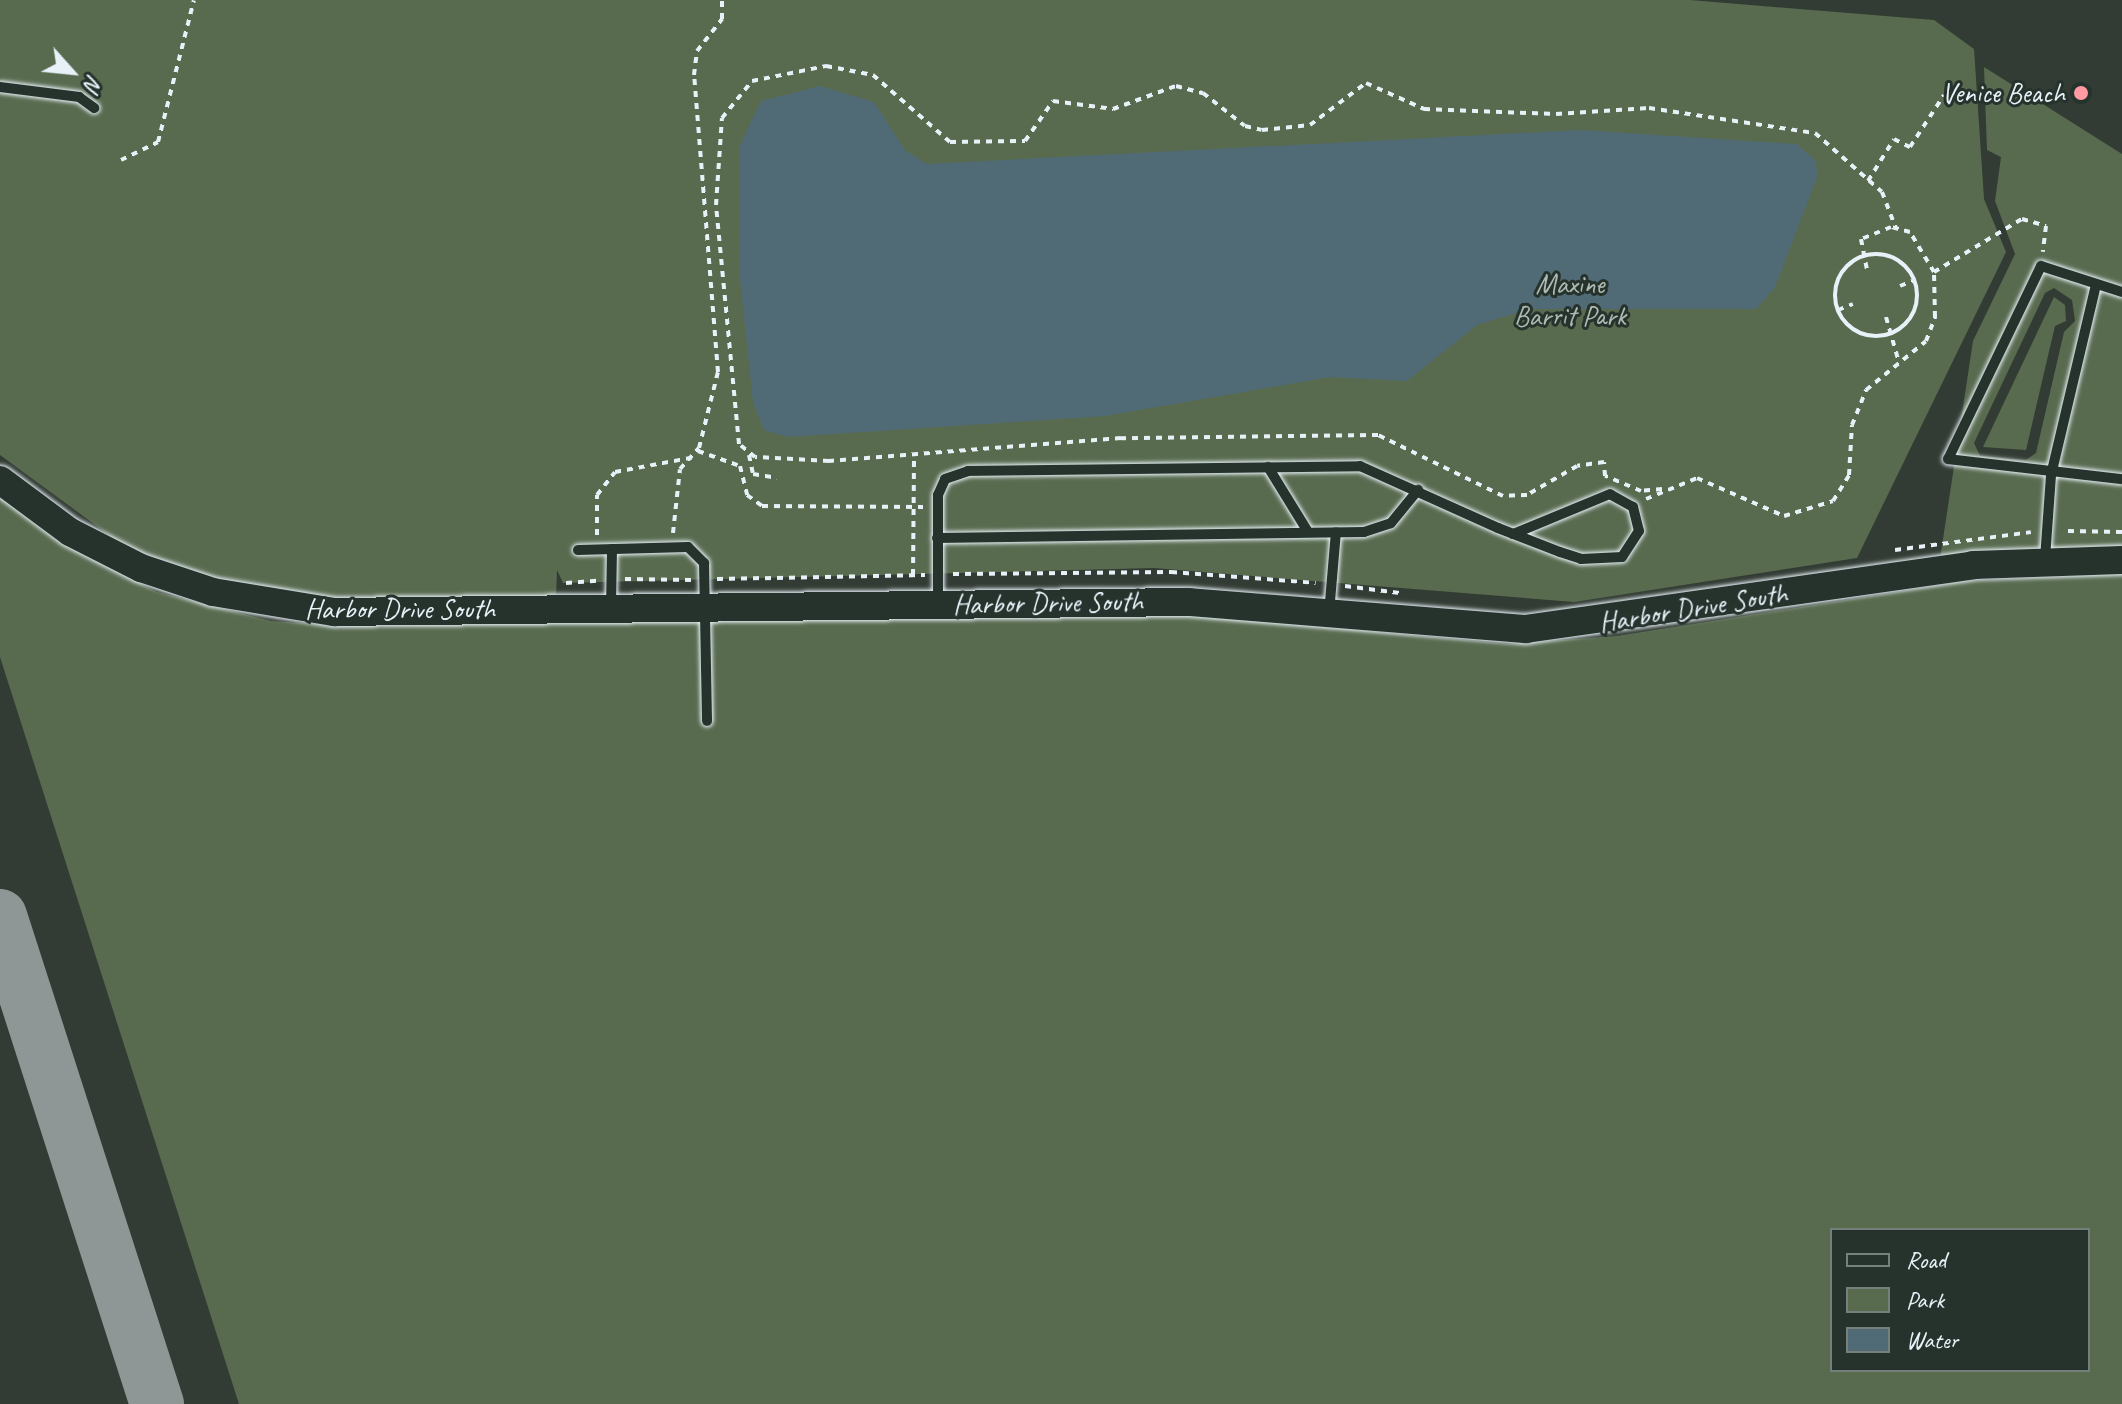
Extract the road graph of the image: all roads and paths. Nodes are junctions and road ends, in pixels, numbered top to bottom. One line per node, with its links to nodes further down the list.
1 (194, 0): 6 (path)
2 (722, 0): 22 (path)
3 (0, 87): 5 (lane)
4 (1944, 95): 7 (path)
5 (94, 108)
6 (121, 160)
7 (1868, 181): 8 (path); 24 (path)
8 (1896, 228): 9 (path); 12 (path)
9 (1860, 257): 11 (path); 13 (path); 18 (path)
10 (2041, 266): 12 (path); 14 (lane); 26 (lane)
11 (1867, 269)
12 (1934, 272): 21 (path)
13 (1915, 280): 15 (path); 20 (path)
14 (2096, 285): 16 (lane); 26 (lane)
15 (1900, 286)
16 (2122, 292)
17 (1853, 304): 18 (path)
18 (1838, 310): 20 (path)
19 (1886, 317): 20 (path)
20 (1890, 334): 21 (path)
21 (1898, 359): 30 (path)
22 (696, 454): 32 (path); 42 (path); 45 (path)
23 (914, 454): 24 (path); 30 (path); 32 (path)
24 (749, 455): 27 (path)
25 (1268, 467): 31 (lane); 33 (lane); 36 (lane)
26 (2051, 475): 28 (lane); 47 (lane)
27 (777, 478)
28 (2122, 479)
29 (0, 480): 57 (street, Harbor Drive South)
30 (1662, 489): 34 (path)
31 (1418, 490): 37 (lane); 40 (lane)
32 (913, 507): 33 (path); 50 (path)
33 (937, 507): 41 (lane)
34 (1633, 507): 40 (lane); 40 (lane)
35 (2068, 531): 39 (path)
36 (1308, 532): 37 (lane); 41 (lane)
37 (1336, 532): 53 (lane)
38 (2031, 532): 46 (path)
39 (2122, 532)
40 (1513, 534)
41 (937, 538): 49 (lane)
42 (673, 547): 43 (lane); 54 (lane)
43 (612, 549): 45 (lane); 51 (lane)
44 (578, 550): 45 (lane)
45 (597, 550)
46 (1882, 555)
47 (2045, 559): 48 (street, Harbor Drive South); 58 (street, Harbor Drive South)
48 (2122, 560)
49 (937, 575): 50 (path); 53 (path); 56 (lane)
50 (913, 576): 54 (path)
51 (611, 579): 52 (path); 54 (path); 57 (lane)
52 (552, 585)
53 (1332, 585): 55 (path); 58 (lane)
54 (708, 594): 56 (street, Harbor Drive South); 57 (street, Harbor Drive South); 59 (lane)
55 (1407, 594)
56 (938, 605): 58 (street, Harbor Drive South)
57 (611, 608)
58 (1329, 615)
59 (707, 721)

